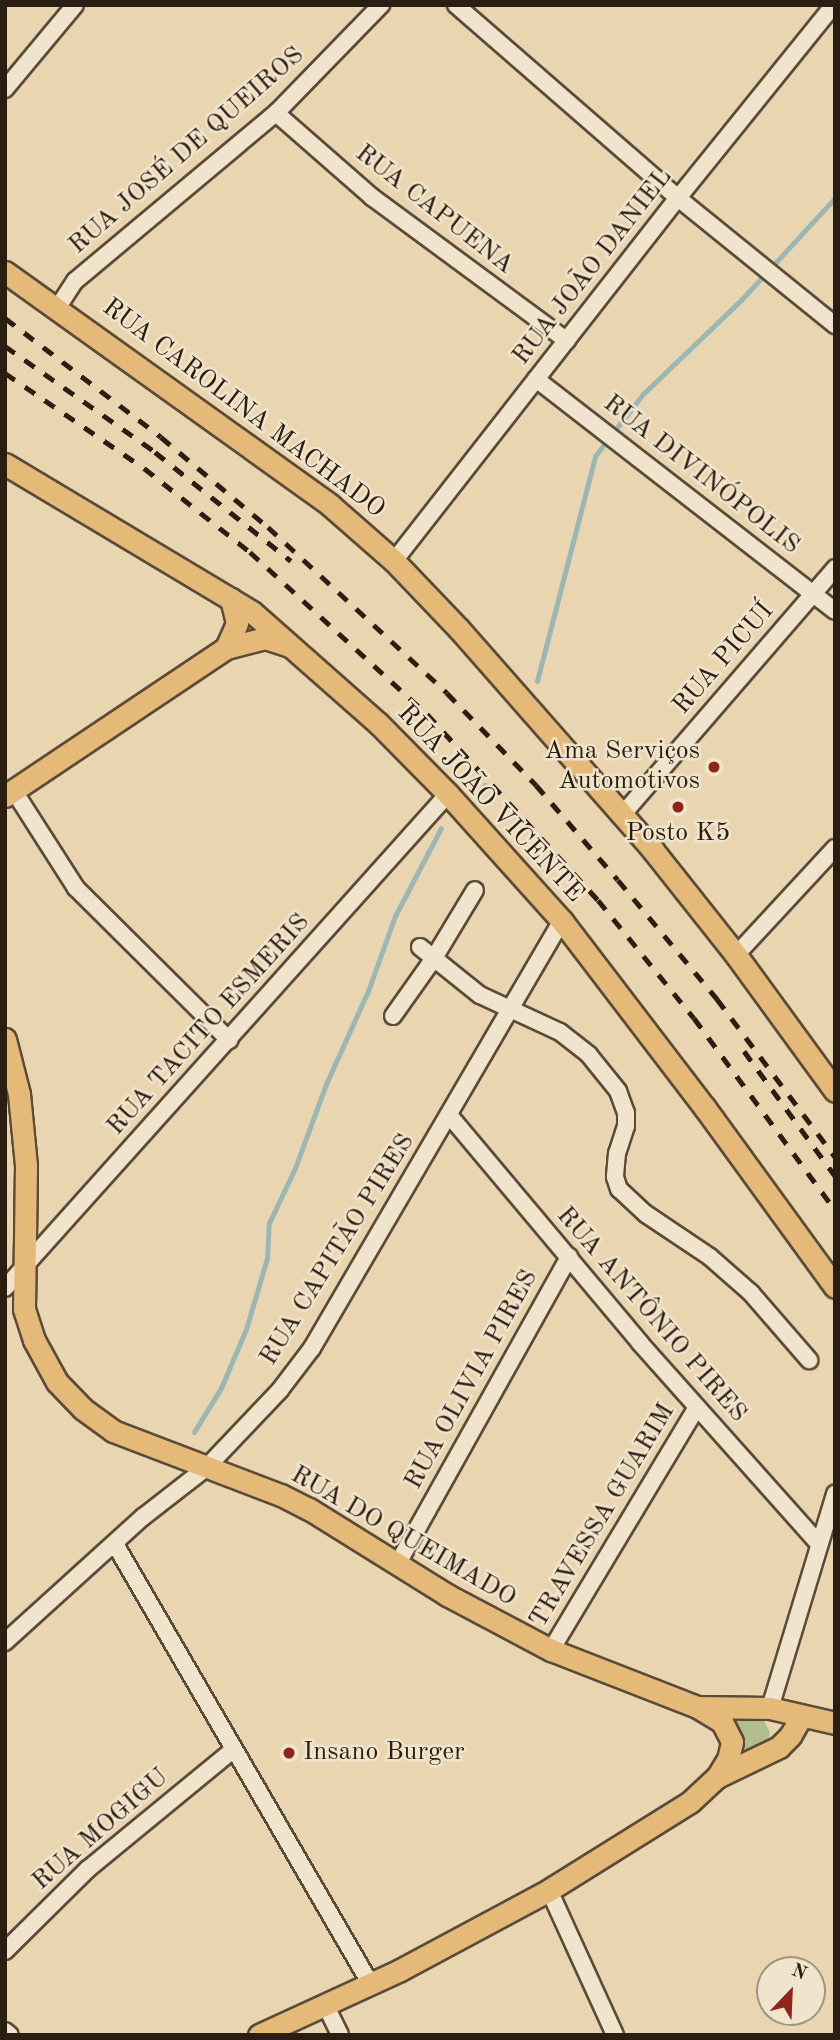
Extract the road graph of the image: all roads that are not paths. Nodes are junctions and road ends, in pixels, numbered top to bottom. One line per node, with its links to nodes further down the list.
1 (75, 5): 5 (street)
2 (381, 5): 6 (street, RUA JOSÉ DE QUEIROS)
3 (456, 5): 7 (street)
4 (834, 5): 7 (street, RUA JOÃO DANIEL)
5 (5, 89)
6 (276, 113): 9 (street, RUA JOSÉ DE QUEIROS); 11 (street, RUA CAPUENA)
7 (678, 198): 10 (street); 11 (street, RUA JOÃO DANIEL)
8 (5, 272): 9 (main road, RUA CAROLINA MACHADO)
9 (58, 307): 14 (main road, RUA CAROLINA MACHADO)
10 (835, 325)
11 (567, 341): 12 (street, RUA JOÃO DANIEL)
12 (536, 379): 14 (street, RUA JOÃO DANIEL); 16 (street, RUA DIVINÓPOLIS)
13 (5, 464): 17 (main road, RUA JOÃO VICENTE)
14 (394, 561): 23 (main road, RUA CAROLINA MACHADO)
15 (835, 568): 16 (street, RUA PICUÍ)
16 (813, 593): 18 (street, RUA DIVINÓPOLIS); 23 (street, RUA PICUÍ)
17 (231, 598): 19 (main road, RUA JOÃO VICENTE); 20 (main road)
18 (835, 611)
19 (292, 647): 20 (main road); 22 (main road, RUA JOÃO VICENTE)
20 (226, 648): 21 (main road)
21 (9, 793): 33 (street)
22 (448, 794): 26 (main road, RUA JOÃO VICENTE); 33 (street, RUA TACITO ESMERIS)
23 (623, 814): 28 (main road, RUA CAROLINA MACHADO)
24 (835, 848): 28 (street)
25 (475, 890): 29 (street)
26 (562, 921): 30 (street, RUA CAPITÃO PIRES); 38 (main road, RUA JOÃO VICENTE)
27 (420, 947): 29 (street)
28 (736, 955): 34 (main road, RUA CAROLINA MACHADO)
29 (434, 958): 30 (street); 31 (street)
30 (512, 1010): 35 (street, RUA CAPITÃO PIRES); 40 (street)
31 (393, 1016)
32 (5, 1039): 37 (main road, RUA DO QUEIMADO)
33 (229, 1040): 37 (street, RUA TACITO ESMERIS)
34 (835, 1091)
35 (449, 1115): 36 (street, RUA ANTÔNIO PIRES); 42 (street, RUA CAPITÃO PIRES)
36 (569, 1257): 41 (street, RUA ANTÔNIO PIRES); 46 (street, RUA OLIVIA PIRES)
37 (24, 1267): 39 (street, RUA TACITO ESMERIS); 42 (main road, RUA DO QUEIMADO)
38 (835, 1287)
39 (5, 1288)
40 (809, 1360)
41 (697, 1407): 45 (street, RUA ANTÔNIO PIRES); 48 (street, TRAVESSA GUARIM)
42 (206, 1468): 44 (street, RUA CAPITÃO PIRES); 46 (main road, RUA DO QUEIMADO)
43 (835, 1494): 45 (street)
44 (115, 1544): 47 (street, RUA CAPITÃO PIRES); 53 (street)
45 (819, 1544): 50 (street)
46 (398, 1563): 48 (main road, RUA DO QUEIMADO)
47 (5, 1642)
48 (551, 1650): 49 (main road, RUA DO QUEIMADO)
49 (697, 1707): 50 (main road, RUA DO QUEIMADO); 54 (main road)
50 (770, 1708): 51 (main road, RUA DO QUEIMADO)
51 (801, 1717): 52 (main road, RUA DO QUEIMADO); 54 (main road)
52 (835, 1723)
53 (233, 1750): 56 (street, RUA MOGIGU); 57 (street)
54 (717, 1777): 55 (main road)
55 (549, 1890): 57 (main road); 63 (street)
56 (5, 1951)
57 (370, 1983): 58 (main road)
58 (325, 2004): 61 (main road); 62 (street)
59 (5, 2031): 60 (street)
60 (10, 2035)
61 (259, 2035)
62 (340, 2035)
63 (615, 2035)

